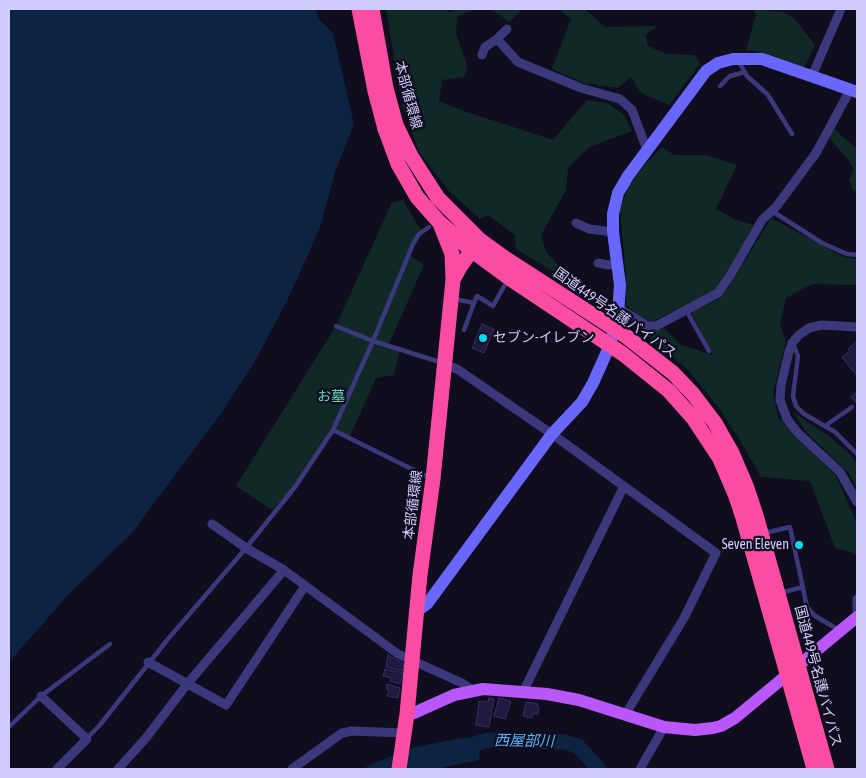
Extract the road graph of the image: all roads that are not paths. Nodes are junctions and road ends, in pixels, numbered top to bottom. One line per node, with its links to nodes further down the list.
1 (359, 9): 16 (highway, 本部循環線)
2 (372, 9): 18 (highway, 本部循環線)
3 (841, 9): 9 (street)
4 (506, 29): 5 (street)
5 (497, 39): 6 (street); 13 (street)
6 (482, 55)
7 (737, 59): 8 (lane); 9 (street); 13 (street)
8 (745, 72): 10 (lane); 12 (lane)
9 (812, 76): 11 (street)
10 (720, 86)
11 (852, 88): 14 (street)
12 (792, 134)
13 (647, 150): 17 (street)
14 (772, 211): 19 (lane); 27 (street)
15 (576, 223): 17 (street)
16 (434, 224): 18 (highway, 本部循環線); 23 (highway); 32 (lane)
17 (613, 232): 21 (street)
18 (476, 245): 22 (highway, 国道449号名護バイパス); 23 (highway, 本部循環線); 31 (highway, 国道449号名護バイパス)
19 (857, 255)
20 (598, 263): 21 (street)
21 (617, 264): 26 (street)
22 (509, 278): 25 (lane); 34 (highway, 国道449号名護バイパス)
23 (453, 280): 24 (highway, 本部循環線)
24 (451, 298): 25 (lane); 36 (highway, 本部循環線)
25 (474, 303): 30 (lane)
26 (619, 308): 27 (street); 31 (street)
27 (686, 310): 35 (lane)
28 (336, 326): 32 (lane)
29 (857, 327): 33 (street)
30 (464, 330)
31 (615, 330): 34 (street); 46 (highway, 国道449号名護バイパス)
32 (373, 341): 36 (lane); 39 (lane)
33 (792, 343): 38 (lane); 44 (street)
34 (610, 345): 40 (street); 63 (highway, 国道449号名護バイパス)
35 (709, 351)
36 (444, 364): 40 (street); 42 (highway, 本部循環線)
37 (852, 407): 38 (lane)
38 (825, 426): 41 (lane)
39 (333, 430): 42 (lane); 47 (lane)
40 (552, 434): 43 (street); 50 (street)
41 (857, 454)
42 (433, 479): 49 (highway, 本部循環線)
43 (624, 486): 66 (street); 69 (street)
44 (857, 502)
45 (212, 524): 47 (street)
46 (762, 534): 52 (lane); 53 (highway, 国道449号名護バイパス)
47 (246, 548): 48 (street); 61 (lane)
48 (284, 570): 51 (street); 64 (street)
49 (420, 575): 50 (street); 56 (highway, 本部循環線)
50 (446, 580): 56 (street)
51 (305, 586): 60 (street); 64 (street)
52 (803, 587): 53 (lane); 58 (lane)
53 (779, 594): 62 (highway, 国道449号名護バイパス)
54 (857, 599): 55 (street)
55 (857, 611)
56 (416, 612): 60 (highway, 本部循環線)
57 (857, 617): 58 (main road)
58 (841, 630): 62 (main road)
59 (110, 644): 67 (lane)
60 (411, 660): 65 (street); 68 (highway, 本部循環線)
61 (148, 662): 64 (street); 72 (lane)
62 (799, 664): 63 (main road); 80 (highway, 国道449号名護バイパス)
63 (787, 674): 71 (main road); 79 (highway, 国道449号名護バイパス)
64 (188, 683): 75 (street)
65 (472, 690): 66 (main road); 68 (main road)
66 (523, 692): 69 (main road)
67 (41, 696): 70 (lane); 72 (street)
68 (407, 714): 73 (highway, 本部循環線)
69 (625, 715): 71 (main road)
70 (9, 727)
71 (664, 727): 78 (street)
72 (87, 739): 74 (street)
73 (403, 740): 76 (street); 77 (highway, 本部循環線)
74 (58, 769)
75 (118, 769)
76 (292, 769)
77 (400, 769)
78 (640, 769)
79 (814, 769)
80 (827, 769)

